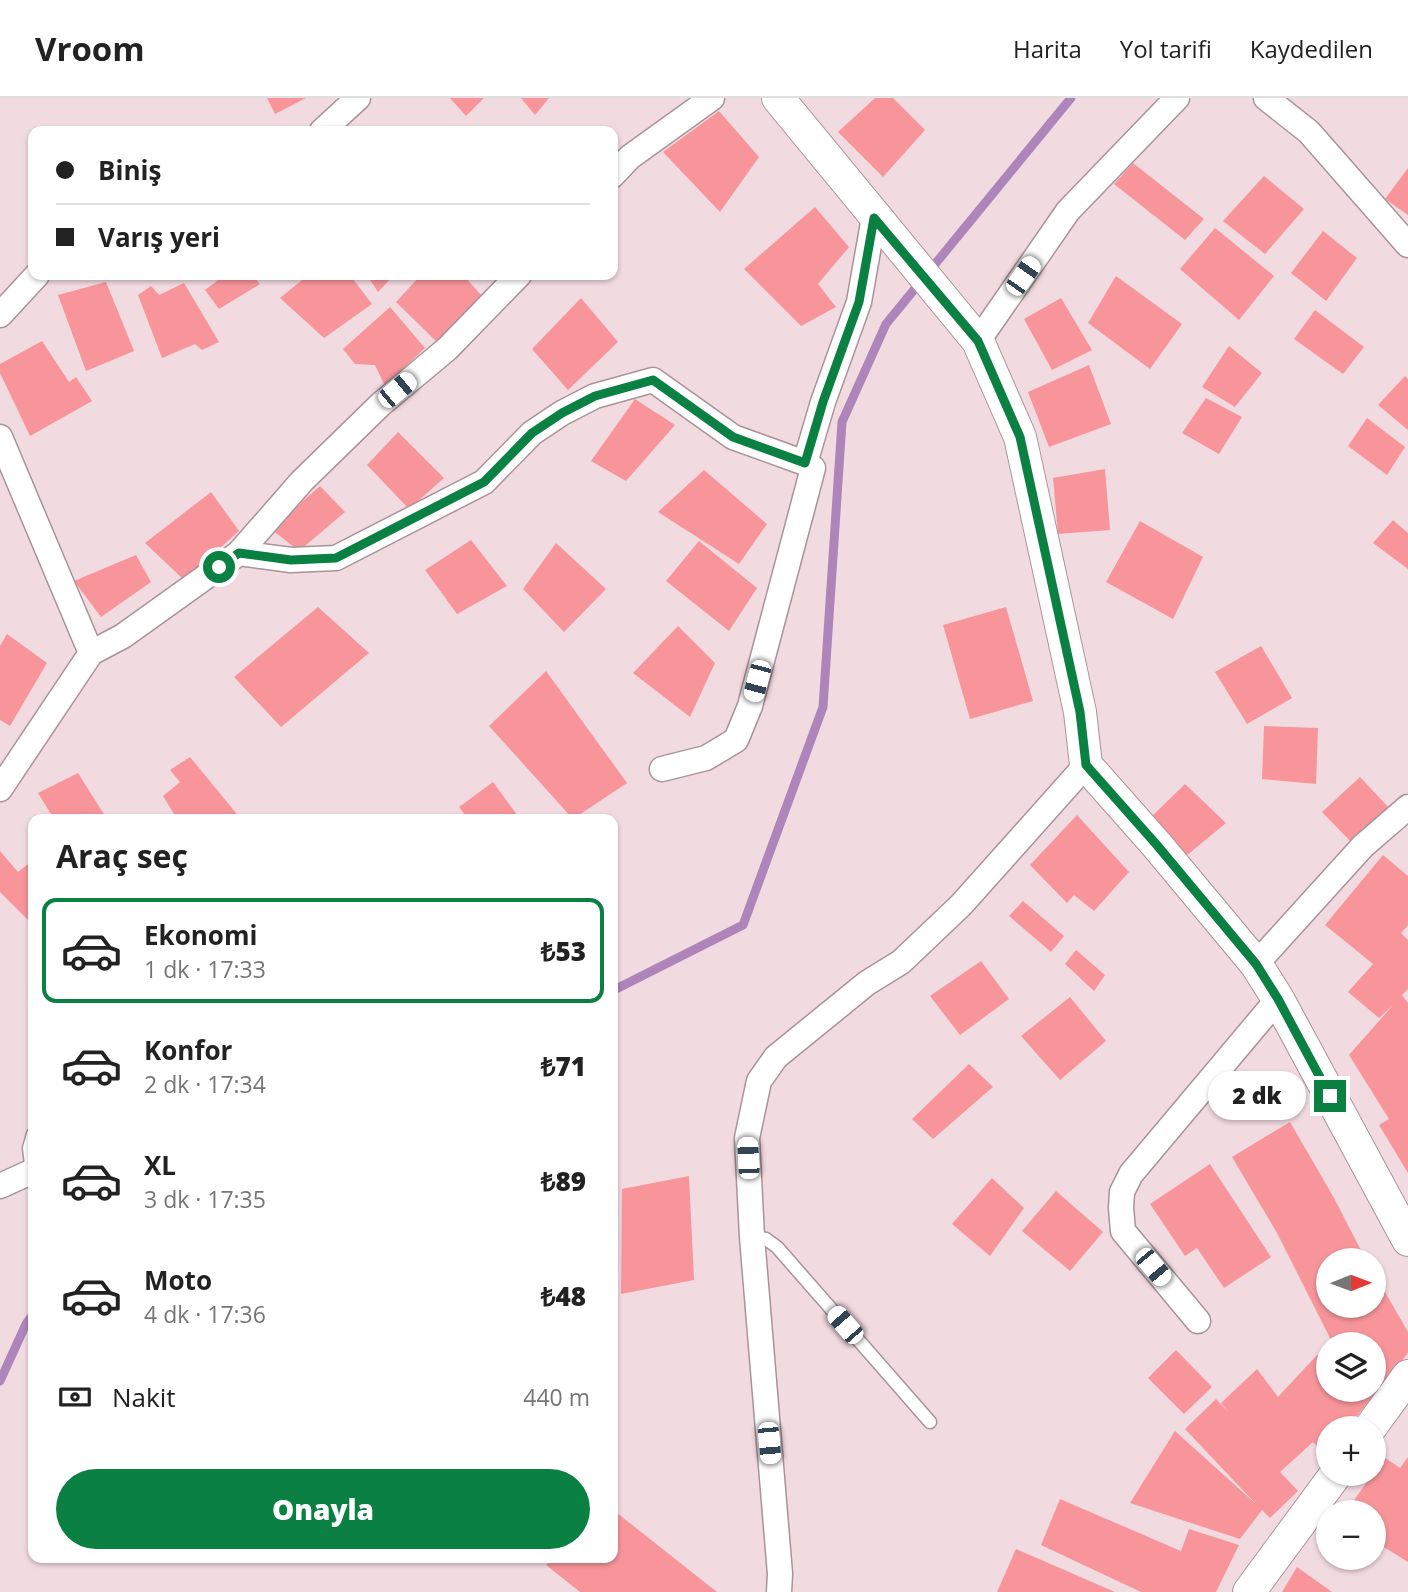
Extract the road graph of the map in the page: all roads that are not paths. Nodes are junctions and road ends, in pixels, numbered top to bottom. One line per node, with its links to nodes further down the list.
1 (358, 98): 6 (street)
2 (712, 98): 7 (street)
3 (778, 98): 8 (street)
4 (1177, 98): 13 (street)
5 (1266, 98): 9 (street)
6 (327, 126)
7 (618, 170)
8 (874, 218): 13 (street); 15 (street)
9 (1408, 245)
10 (32, 280): 12 (street)
11 (514, 280): 16 (street)
12 (0, 315)
13 (978, 341): 18 (street)
14 (0, 437): 17 (street)
15 (805, 463): 16 (street); 19 (street)
16 (239, 553): 17 (street)
17 (91, 653): 20 (street)
18 (1086, 765): 22 (street); 26 (street)
19 (663, 769)
20 (0, 789)
21 (1408, 807): 22 (street)
22 (1256, 964): 23 (street)
23 (1278, 999): 27 (street); 28 (street)
24 (28, 1174): 25 (street)
25 (0, 1186)
26 (752, 1237): 31 (lane); 33 (street)
27 (1408, 1240)
28 (1198, 1321)
29 (1408, 1376): 30 (street)
30 (1379, 1416)
31 (930, 1422)
32 (1327, 1486): 34 (street)
33 (779, 1592)
34 (1249, 1592)

